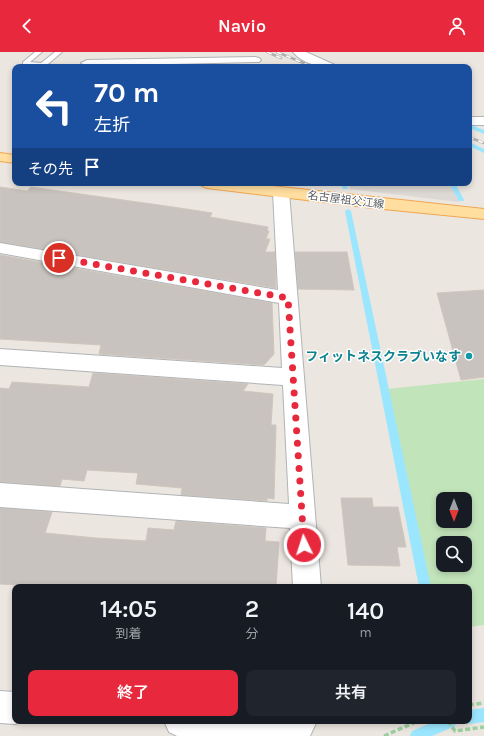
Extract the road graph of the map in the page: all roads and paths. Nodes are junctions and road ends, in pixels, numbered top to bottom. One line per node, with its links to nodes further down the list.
1 (39, 52): 7 (lane)
2 (59, 52): 8 (lane)
3 (92, 52): 9 (street)
4 (245, 52): 6 (street)
5 (299, 52): 11 (street)
6 (255, 63): 10 (street)
7 (30, 64)
8 (44, 64)
9 (86, 64)
10 (170, 64)
11 (323, 64)
12 (472, 121): 13 (street)
13 (484, 121)
14 (0, 158): 15 (main road)
15 (12, 159)
16 (240, 186): 17 (main road, 名古屋祖父江線)
17 (274, 189): 18 (main road, 名古屋祖父江線); 20 (street)
18 (484, 214)
19 (0, 248): 20 (street)
20 (288, 298): 22 (street)
21 (0, 357): 22 (street)
22 (293, 377): 24 (street)
23 (0, 495): 24 (street)
24 (302, 517): 25 (street)
25 (307, 584)
26 (484, 703): 27 (path)
27 (472, 705)
28 (0, 707): 29 (street)
29 (12, 708)
30 (218, 724): 31 (street)
31 (299, 724)
32 (411, 724): 35 (path)
33 (450, 724): 34 (path)
34 (484, 727)
35 (384, 736)

